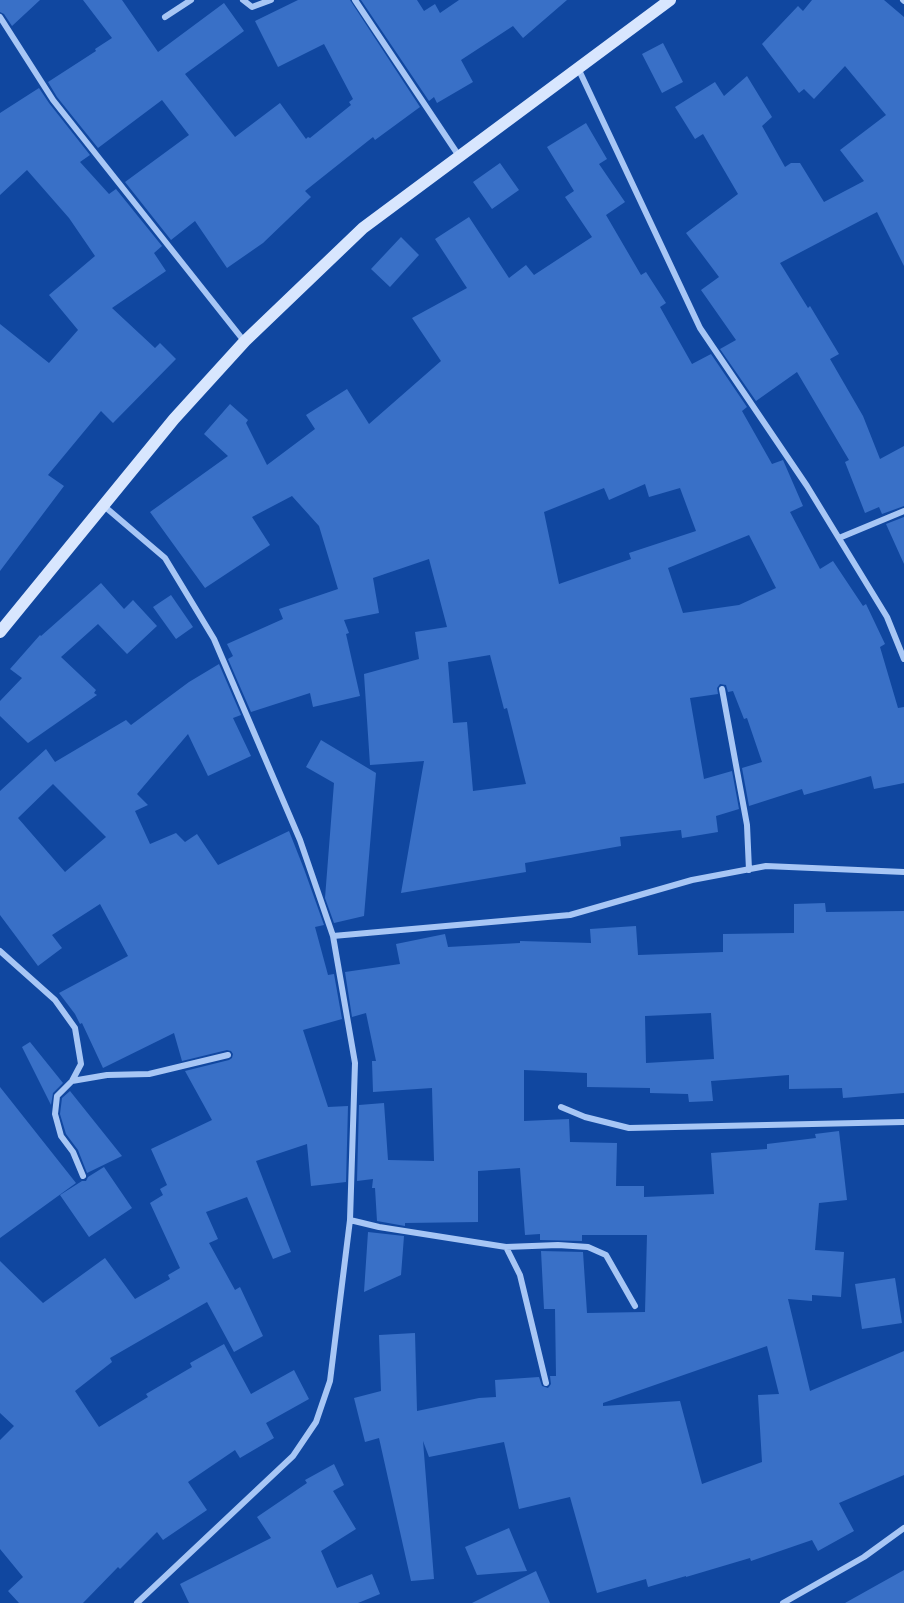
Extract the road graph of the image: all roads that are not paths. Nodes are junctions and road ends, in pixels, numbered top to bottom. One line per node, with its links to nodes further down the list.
1 (191, 0): 7 (street)
2 (243, 0): 3 (street)
3 (271, 0)
4 (355, 0): 9 (street)
5 (670, 0): 8 (main road)
6 (0, 17): 10 (street)
7 (165, 17)
8 (578, 68): 9 (main road); 13 (street)
9 (459, 157): 10 (main road)
10 (245, 341): 11 (main road)
11 (104, 506): 14 (main road); 19 (street)
12 (904, 511): 13 (street)
13 (838, 538): 15 (street)
14 (0, 632)
15 (904, 659)
16 (722, 689): 17 (street)
17 (749, 870): 18 (street); 19 (street)
18 (904, 872)
19 (333, 936): 26 (street)
20 (0, 951): 22 (street)
21 (228, 1054): 22 (street)
22 (72, 1081): 25 (street)
23 (561, 1107): 24 (street)
24 (904, 1122)
25 (83, 1176)
26 (350, 1220): 27 (street); 31 (street)
27 (506, 1248): 28 (street); 29 (street)
28 (635, 1306)
29 (546, 1383)
30 (904, 1528): 32 (street)
31 (137, 1603)
32 (783, 1603)

